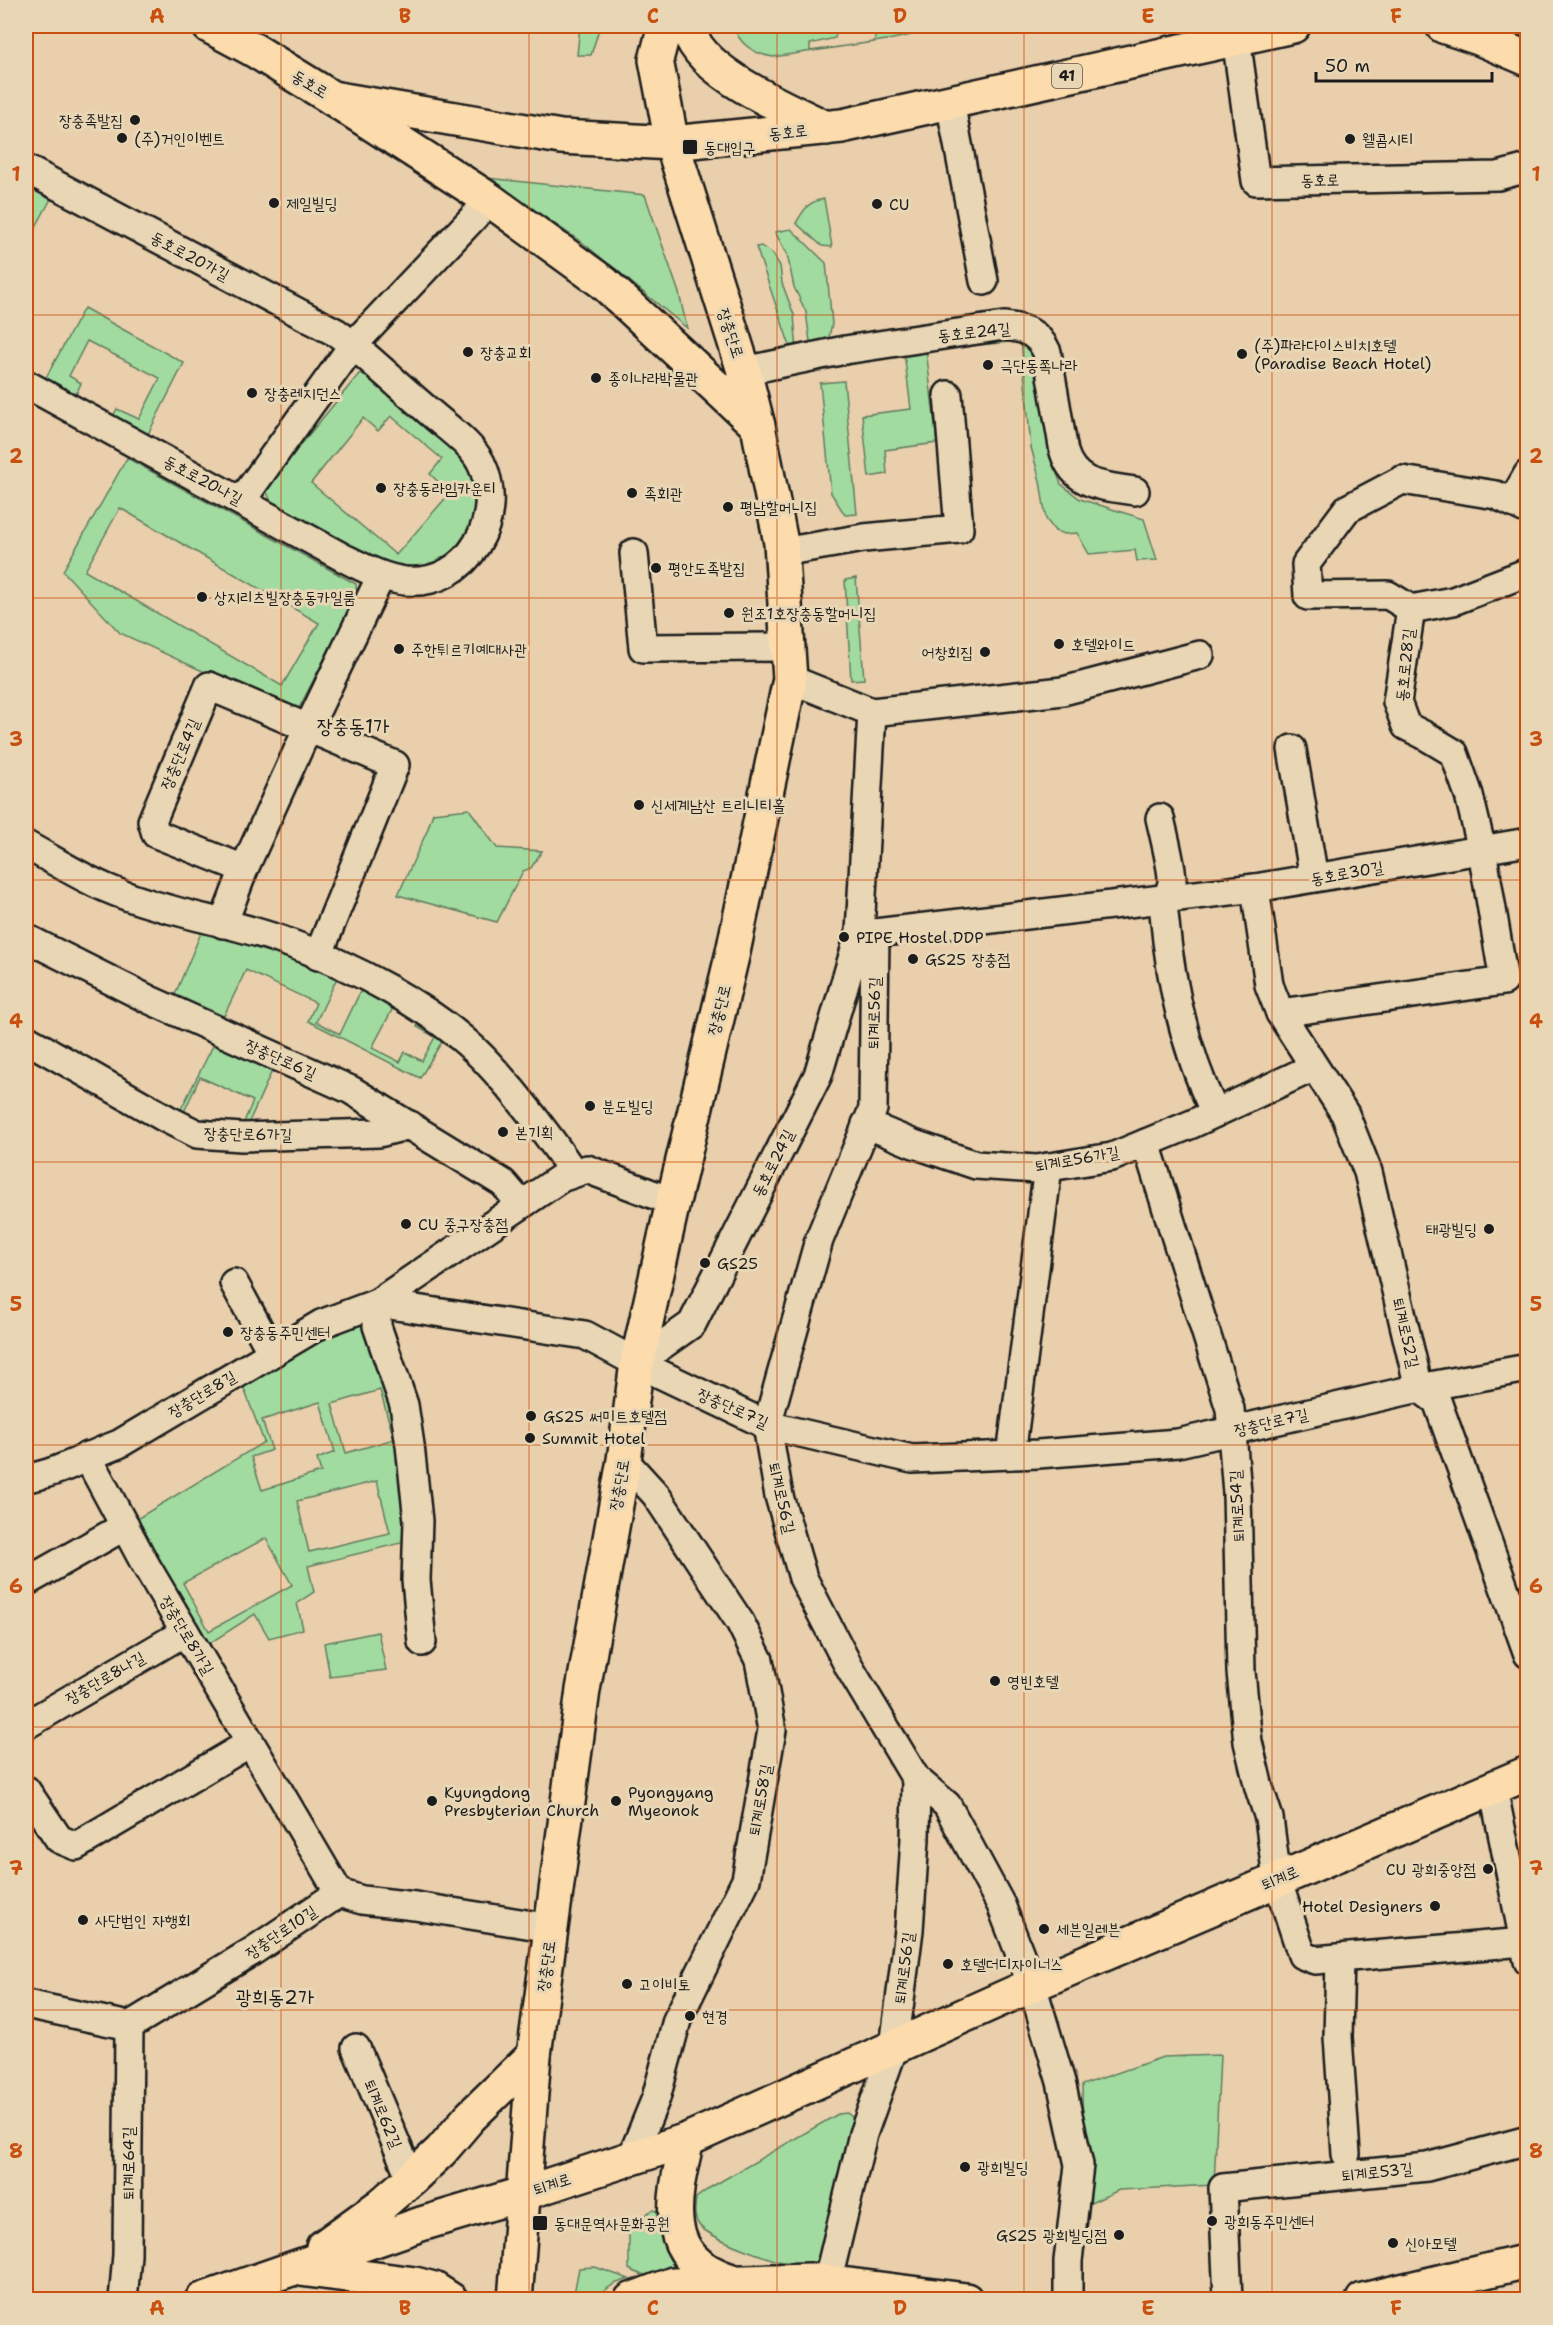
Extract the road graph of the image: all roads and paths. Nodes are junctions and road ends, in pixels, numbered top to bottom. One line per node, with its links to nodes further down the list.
1 (209, 26): 8 (main road, 동호로)
2 (665, 26): 11 (main road, 장충단로)
3 (688, 26): 10 (main road)
4 (1293, 26): 6 (main road, 동호로 / 41)
5 (1443, 26): 7 (main road)
6 (1236, 38): 9 (main road, 동호로 / 41); 12 (street, 동호로)
7 (1527, 59)
8 (332, 98): 11 (main road, 동호로); 14 (main road)
9 (950, 102): 10 (main road, 동호로 / 41); 15 (street)
10 (834, 127): 11 (main road, 동호로 / 41)
11 (672, 143): 17 (main road, 장충단로)
12 (1527, 168)
13 (26, 169): 16 (street, 동호로20가길)
14 (490, 200): 16 (street); 20 (main road)
15 (984, 281)
16 (353, 345): 23 (street); 29 (street, 동호로20가길)
17 (744, 371): 20 (main road, 장충단로); 22 (street, 동호로24길)
18 (26, 384): 23 (street, 동호로20나길)
19 (948, 395): 25 (street)
20 (758, 426): 25 (main road, 장충단로)
21 (1527, 474): 24 (street, 동호로28길)
22 (1135, 491)
23 (242, 500): 28 (street, 동호로20나길)
24 (1520, 506): 30 (street, 동호로28길)
25 (782, 552): 31 (main road, 장충단로)
26 (634, 553): 31 (street)
27 (1527, 572): 30 (street)
28 (381, 576): 29 (street, 동호로20나길); 35 (street)
29 (436, 577)
30 (1411, 609): 40 (street, 동호로28길)
31 (788, 647): 33 (main road, 장충단로)
32 (1200, 655): 34 (street)
33 (790, 679): 34 (street); 58 (main road, 장충단로)
34 (872, 712): 46 (street, 동호로24길)
35 (308, 728): 41 (street); 41 (street, 장충단로4길); 48 (street, 장충단로4길)
36 (1292, 750): 42 (street)
37 (1160, 818): 44 (street)
38 (1527, 842): 40 (street, 동호로30길)
39 (26, 845): 45 (street)
40 (1482, 850): 42 (street, 동호로30길); 49 (street)
41 (244, 869): 45 (street)
42 (1314, 878): 43 (street, 동호로30길)
43 (1255, 888): 44 (street, 동호로30길); 49 (street, 퇴계로52길)
44 (1166, 899): 46 (street, 동호로30길); 52 (street)
45 (223, 924): 48 (street)
46 (868, 933): 53 (street, 퇴계로56길); 63 (street, 동호로24길)
47 (26, 938): 54 (street, 장충단로6길)
48 (318, 956): 57 (street)
49 (1280, 1013): 51 (street, 퇴계로52길)
50 (29, 1048): 54 (street, 장충단로6가길)
51 (1314, 1067): 52 (street, 퇴계로56가길); 65 (street, 퇴계로52길)
52 (1215, 1113): 55 (street, 퇴계로56가길)
53 (866, 1124): 56 (street, 퇴계로56가길); 66 (street, 퇴계로56길)
54 (410, 1125): 59 (street, 장충단로6길)
55 (1146, 1143): 56 (street, 퇴계로56가길); 67 (street, 퇴계로54길)
56 (1048, 1167): 68 (street)
57 (574, 1173): 58 (street); 59 (street, 장충단로8길)
58 (673, 1202): 63 (main road, 장충단로)
59 (521, 1204): 61 (street, 장충단로8길)
60 (234, 1283): 62 (street)
61 (377, 1303): 62 (street, 장충단로8길); 63 (street, 장충단로8길); 75 (street)
62 (272, 1353): 69 (street, 장충단로8길)
63 (637, 1363): 66 (street, 장충단로7길); 70 (main road, 장충단로)
64 (1527, 1368): 65 (street, 장충단로7길)
65 (1419, 1388): 67 (street, 장충단로7길); 76 (street, 퇴계로52길)
66 (767, 1425): 68 (street, 장충단로7길); 80 (street, 퇴계로56길)
67 (1232, 1431): 68 (street, 장충단로7길); 83 (street, 퇴계로54길)
68 (1011, 1455)
69 (87, 1456): 71 (street, 장충단로8길); 72 (street, 장충단로8가길)
70 (624, 1460): 85 (main road, 장충단로); 97 (street, 퇴계로58길)
71 (26, 1478)
72 (125, 1526): 73 (street); 74 (street, 장충단로8가길)
73 (26, 1582)
74 (185, 1632): 77 (street, 장충단로8나길); 78 (street, 장충단로8가길)
75 (422, 1642)
76 (1527, 1654)
77 (26, 1725)
78 (250, 1743): 82 (street); 84 (street, 장충단로8가길)
79 (1527, 1773): 81 (main road, 퇴계로)
80 (916, 1779): 88 (street); 91 (street, 퇴계로56길)
81 (1493, 1788): 83 (main road, 퇴계로); 86 (street)
82 (26, 1792)
83 (1278, 1879): 87 (street); 88 (main road, 퇴계로)
84 (339, 1893): 85 (street); 90 (street, 장충단로10길)
85 (551, 1928): 93 (main road, 장충단로)
86 (1526, 1952): 87 (street)
87 (1340, 1958): 96 (street, 퇴계로53길)
88 (1032, 1985): 91 (main road, 퇴계로); 110 (street)
89 (26, 2004): 90 (street)
90 (129, 2026): 104 (street, 퇴계로64길)
91 (894, 2047): 94 (main road, 퇴계로); 103 (street)
92 (356, 2048): 98 (street, 퇴계로62길)
93 (534, 2055): 98 (main road); 99 (main road, 장충단로)
94 (687, 2140): 97 (main road, 퇴계로); 102 (main road)
95 (1527, 2140): 111 (street, 퇴계로53길)
96 (1346, 2154)
97 (632, 2158): 99 (main road, 퇴계로)
98 (411, 2179): 101 (main road)
99 (522, 2194): 101 (main road, 퇴계로); 107 (main road, 장충단로)
100 (1527, 2261): 112 (main road)
101 (295, 2268): 105 (main road, 퇴계로); 106 (main road)
102 (737, 2282): 103 (main road); 108 (main road)
103 (825, 2291): 109 (main road)
104 (123, 2300)
105 (202, 2300)
106 (451, 2300)
107 (515, 2300)
108 (631, 2300)
109 (966, 2300)
110 (1068, 2300)
111 (1228, 2300)
112 (1363, 2300)

